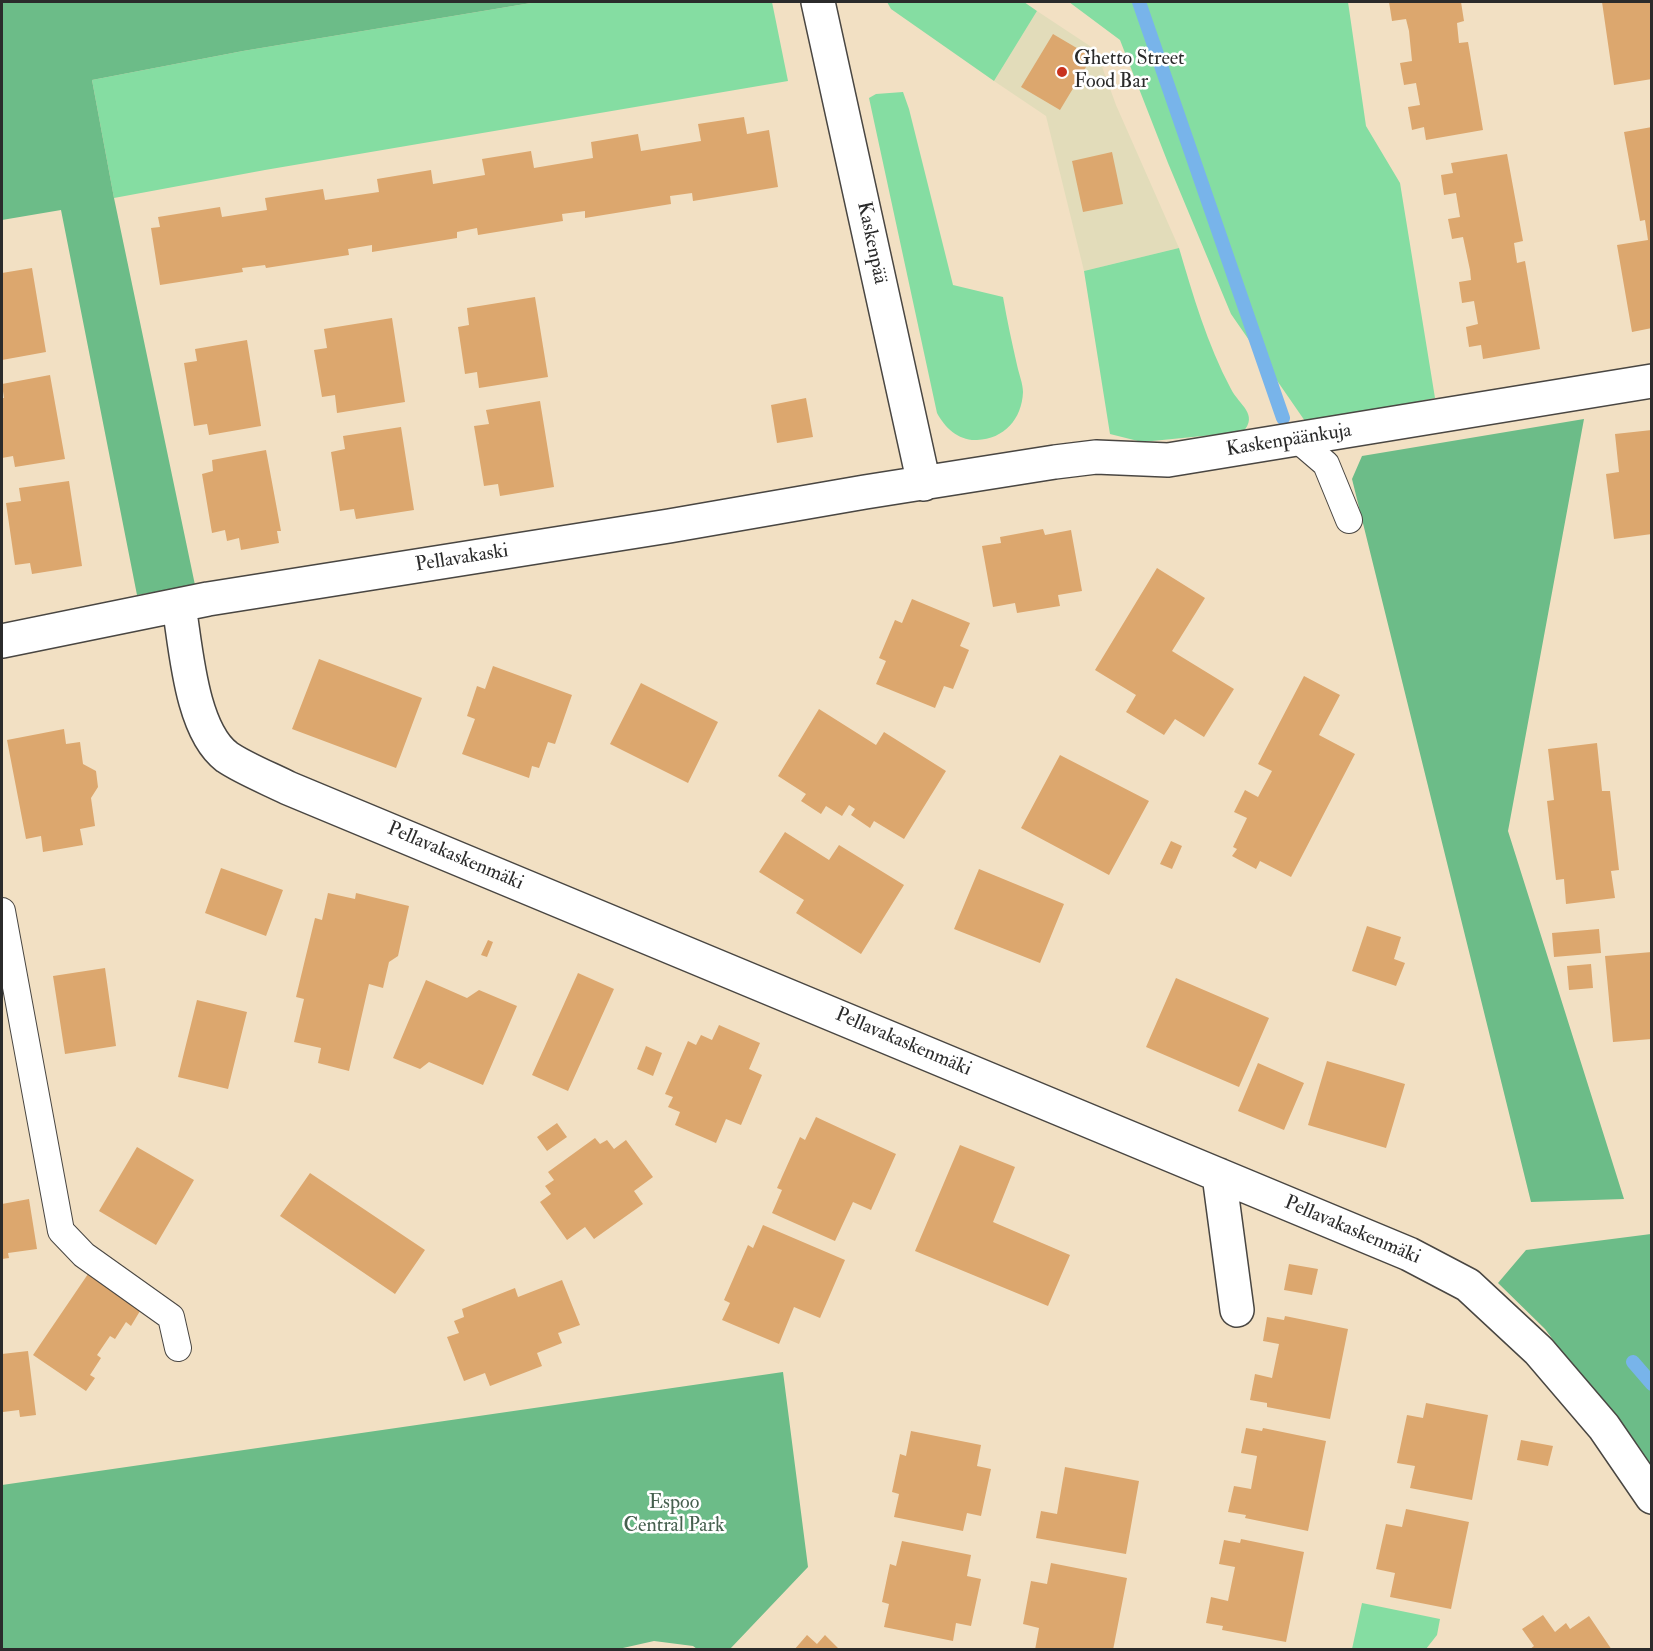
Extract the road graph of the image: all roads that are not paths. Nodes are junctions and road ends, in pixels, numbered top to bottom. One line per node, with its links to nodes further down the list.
1 (818, 2): 4 (street, Kaskenpää)
2 (1652, 381): 3 (street, Kaskenpäänkuja)
3 (1298, 440): 4 (street, Kaskenpäänkuja); 5 (lane)
4 (924, 484): 6 (street, Pellavakaski)
5 (1349, 520)
6 (178, 606): 7 (street, Pellavakaski); 9 (street, Pellavakaskenmäki)
7 (2, 641)
8 (2, 911): 11 (lane)
9 (1219, 1175): 10 (street); 12 (street, Pellavakaskenmäki)
10 (1237, 1310)
11 (178, 1348)
12 (1652, 1497)

